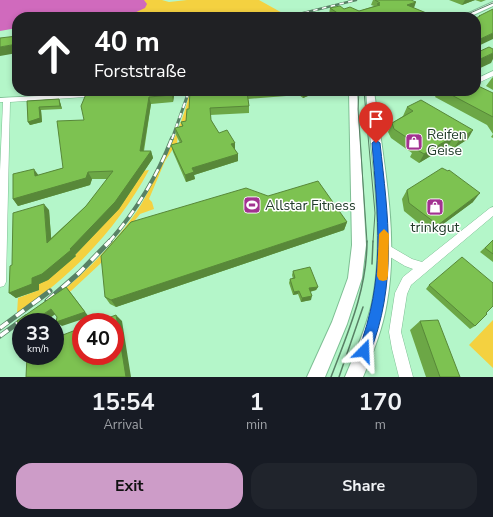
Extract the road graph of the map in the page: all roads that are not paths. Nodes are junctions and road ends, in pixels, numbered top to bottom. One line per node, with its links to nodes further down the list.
1 (493, 4): 2 (street)
2 (475, 12)
3 (493, 73): 4 (street)
4 (481, 79)
5 (71, 96): 8 (street)
6 (353, 96): 13 (street)
7 (371, 96): 10 (street)
8 (4, 100): 12 (street)
9 (493, 211): 11 (street)
10 (384, 248): 11 (street); 14 (street)
11 (423, 267): 15 (street)
12 (0, 282)
13 (316, 377)
14 (354, 377)
15 (406, 377)

